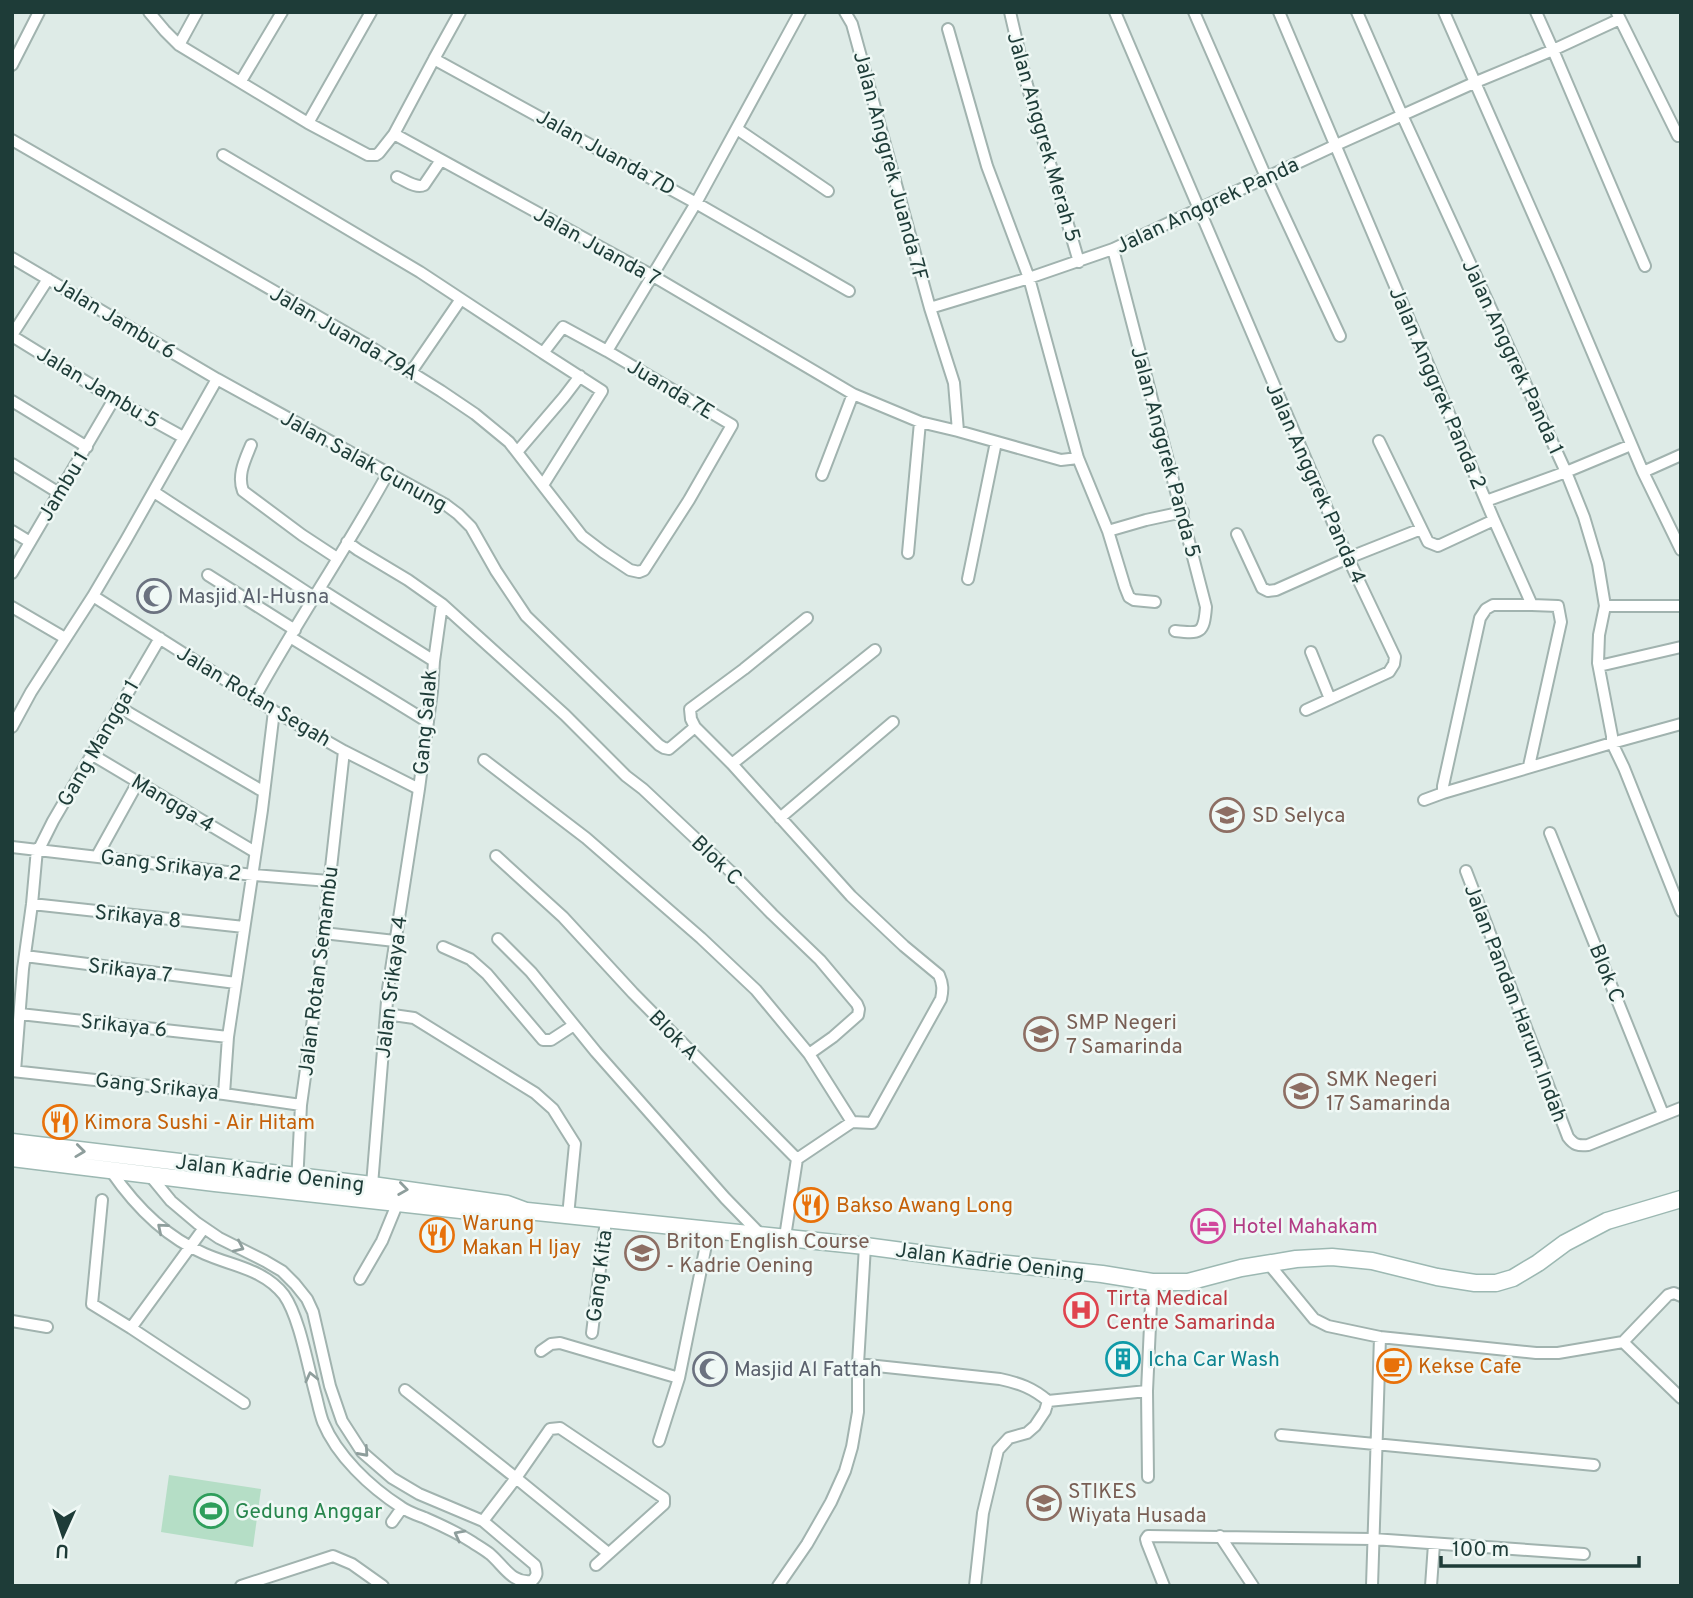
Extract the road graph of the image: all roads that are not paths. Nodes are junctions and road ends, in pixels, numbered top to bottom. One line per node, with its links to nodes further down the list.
1 (39, 12): 21 (street)
2 (149, 12): 18 (street)
3 (197, 12): 18 (street)
4 (282, 12): 22 (street)
5 (371, 12): 25 (street)
6 (460, 12): 20 (street)
7 (800, 12): 26 (street)
8 (845, 12): 47 (street, Jalan Anggrek Juanda 7F)
9 (1010, 12): 40 (street, Jalan Anggrek Merah 5)
10 (1115, 12): 37 (street, Jalan Anggrek Panda 4)
11 (1194, 12): 34 (street)
12 (1279, 12): 30 (street, Jalan Anggrek Panda 2)
13 (1357, 12): 24 (street, Jalan Anggrek Panda 1)
14 (1444, 12): 23 (street)
15 (1536, 12): 19 (street)
16 (1618, 15): 19 (street, Jalan Anggrek Panda); 28 (street)
17 (948, 29): 43 (street)
18 (179, 45): 22 (street)
19 (1553, 50): 23 (street, Jalan Anggrek Panda); 41 (street)
20 (434, 59): 27 (street); 36 (street, Jalan Juanda 7D)
21 (12, 65)
22 (241, 81): 25 (street)
23 (1476, 82): 24 (street, Jalan Anggrek Panda); 64 (street)
24 (1402, 115): 30 (street, Jalan Anggrek Panda); 70 (street, Jalan Anggrek Panda 1)
25 (308, 123): 27 (street)
26 (737, 128): 35 (street); 36 (street)
27 (394, 134): 32 (street, Jalan Juanda 7)
28 (1678, 136)
29 (12, 140): 52 (street, Jalan Juanda 79A)
30 (1336, 145): 34 (street, Jalan Anggrek Panda); 77 (street, Jalan Anggrek Panda 2)
31 (223, 155): 46 (street)
32 (441, 160): 33 (street); 42 (street, Jalan Juanda 7)
33 (397, 177)
34 (1266, 177): 37 (street, Jalan Anggrek Panda); 49 (street)
35 (828, 191)
36 (696, 203): 42 (street); 45 (street, Jalan Juanda 7D)
37 (1198, 208): 38 (street, Jalan Anggrek Panda); 89 (street, Jalan Anggrek Panda 4)
38 (1113, 249): 40 (street, Jalan Anggrek Panda); 78 (street, Jalan Anggrek Panda 5)
39 (12, 257): 44 (street, Jalan Jambu 6)
40 (1079, 262): 43 (street, Jalan Anggrek Panda)
41 (1646, 266)
42 (653, 276): 50 (street); 55 (street, Jalan Juanda 7)
43 (1028, 278): 47 (street, Jalan Anggrek Panda); 68 (street)
44 (48, 279): 48 (street); 54 (street, Jalan Jambu 6)
45 (849, 292)
46 (461, 299): 51 (street); 52 (street)
47 (930, 308): 59 (street, Jalan Anggrek Juanda 7F)
48 (12, 336): 56 (street, Jalan Jambu 5)
49 (1340, 336)
50 (607, 351): 51 (street); 90 (street, Juanda 7E)
51 (543, 353): 53 (street)
52 (411, 372): 66 (street, Jalan Juanda 79A)
53 (580, 376): 66 (street); 74 (street)
54 (217, 379): 60 (street); 72 (street, Jalan Salak Gunung)
55 (853, 394): 58 (street, Jalan Juanda 7); 73 (street)
56 (114, 399): 60 (street, Jalan Jambu 5); 65 (street, Jambu 1)
57 (12, 401): 65 (street)
58 (920, 422): 59 (street, Jalan Juanda 7); 87 (street)
59 (958, 430): 62 (street, Jalan Juanda 7)
60 (183, 438): 75 (street)
61 (1380, 441): 80 (street)
62 (996, 442): 68 (street, Jalan Juanda 7); 93 (street)
63 (251, 445): 88 (street)
64 (1631, 445): 70 (street); 71 (street)
65 (86, 447): 76 (street, Jambu 1)
66 (517, 452): 74 (street, Jalan Juanda 79A)
67 (1681, 454): 71 (street)
68 (1077, 458): 82 (street)
69 (12, 464): 76 (street)
70 (1566, 472): 77 (street); 99 (street, Jalan Anggrek Panda 1)
71 (1643, 472): 86 (street)
72 (388, 473): 85 (street); 121 (street, Jalan Salak Gunung)
73 (821, 475)
74 (543, 485): 90 (street, Jalan Juanda 79A)
75 (154, 492): 94 (street, Gang Salak); 95 (street)
76 (59, 493): 84 (street, Jambu 1)
77 (1486, 501): 79 (street, Jalan Anggrek Panda 2)
78 (1182, 512): 82 (street); 103 (street, Jalan Anggrek Panda 5)
79 (1494, 520): 80 (street); 98 (street, Jalan Anggrek Panda 2)
80 (1421, 529): 89 (street)
81 (12, 531): 84 (street)
82 (1108, 531): 96 (street)
83 (1237, 534): 89 (street)
84 (30, 542): 91 (street, Jambu 1)
85 (348, 542): 88 (street); 97 (street)
86 (1681, 550)
87 (908, 554)
88 (337, 558): 94 (street)
89 (1348, 558): 113 (street, Jalan Anggrek Panda 4)
90 (639, 572)
91 (12, 573)
92 (208, 575): 104 (street)
93 (968, 579)
94 (317, 593): 104 (street); 110 (street, Gang Salak)
95 (93, 596): 105 (street); 106 (street, Jalan Rotan Segah)
96 (1155, 602)
97 (442, 604): 110 (street); 156 (street, Blok C)
98 (1532, 606): 127 (street); 131 (street)
99 (1605, 606): 100 (street); 111 (street, Jalan Anggrek Panda 1)
100 (1681, 606)
101 (12, 607): 105 (street)
102 (807, 618): 121 (street)
103 (1175, 631)
104 (292, 634): 112 (street); 117 (street)
105 (65, 638): 120 (street)
106 (160, 638): 112 (street, Jalan Rotan Segah); 114 (street, Gang Mangga 1)
107 (1681, 647): 111 (street)
108 (875, 650): 126 (street)
109 (1311, 652): 113 (street)
110 (434, 661): 117 (street, Gang Salak)
111 (1599, 666): 122 (street, Jalan Anggrek Panda 1)
112 (254, 699): 116 (street, Jalan Rotan Segah)
113 (1330, 699): 115 (street, Jalan Anggrek Panda 4)
114 (119, 707): 124 (street, Gang Mangga 1); 130 (street)
115 (1307, 710)
116 (274, 711): 123 (street, Jalan Rotan Segah); 130 (street)
117 (428, 722): 129 (street, Gang Salak)
118 (894, 722): 133 (street)
119 (1681, 724): 122 (street)
120 (12, 727)
121 (695, 727): 126 (street)
122 (1612, 743): 127 (street); 144 (street, Jalan Anggrek Panda 1)
123 (344, 751): 129 (street, Jalan Rotan Segah); 142 (street, Jalan Rotan Semambu)
124 (91, 754): 128 (street, Mangga 4); 136 (street, Gang Mangga 1)
125 (484, 760): 156 (street)
126 (732, 764): 133 (street)
127 (1529, 766): 131 (street)
128 (138, 782): 137 (street, Mangga 4); 138 (street)
129 (419, 789): 148 (street, Jalan Srikaya 4)
130 (264, 792): 137 (street)
131 (1443, 793): 132 (street)
132 (1424, 800)
133 (780, 818): 162 (street)
134 (1550, 833): 161 (street, Blok C)
135 (12, 847): 136 (street, Gang Srikaya 2)
136 (38, 849): 138 (street, Gang Srikaya 2); 143 (street)
137 (255, 852): 141 (street)
138 (97, 856): 141 (street, Gang Srikaya 2)
139 (496, 856): 166 (street, Blok A)
140 (1466, 871): 161 (street, Jalan Pandan Harum Indah)
141 (253, 875): 142 (street, Gang Srikaya 2); 145 (street)
142 (329, 881): 146 (street, Jalan Rotan Semambu)
143 (32, 904): 145 (street, Srikaya 8); 150 (street)
144 (1681, 911)
145 (244, 927): 151 (street)
146 (323, 933): 148 (street); 159 (street, Jalan Rotan Semambu)
147 (498, 939): 154 (street)
148 (395, 941): 153 (street, Jalan Srikaya 4)
149 (443, 947): 154 (street)
150 (20, 960): 151 (street, Srikaya 7); 152 (street)
151 (236, 983): 155 (street)
152 (20, 1014): 155 (street, Srikaya 6); 157 (street)
153 (386, 1014): 170 (street, Jalan Srikaya 4); 175 (street)
154 (574, 1025): 179 (street)
155 (228, 1037): 158 (street)
156 (809, 1054): 162 (street)
157 (14, 1071): 158 (street, Gang Srikaya)
158 (223, 1094): 159 (street, Gang Srikaya)
159 (301, 1105): 169 (street, Jalan Rotan Semambu)
160 (1681, 1108): 161 (street, Jalan Pandan Harum Indah)
161 (1663, 1114)
162 (852, 1122): 166 (street)
163 (12, 1142): 164 (main road, Jalan Kadrie Oening, one-way to 164)
164 (136, 1157): 168 (street); 169 (main road, Jalan Kadrie Oening)
165 (12, 1158): 167 (main road, Jalan Kadrie Oening)
166 (797, 1159): 180 (street)
167 (111, 1171): 168 (main road, Jalan Kadrie Oening); 182 (street, one-way to 167)
168 (149, 1175): 169 (main road, Jalan Kadrie Oening); 177 (street)
169 (297, 1184): 170 (main road, Jalan Kadrie Oening); 173 (main road, Jalan Kadrie Oening)
170 (372, 1185): 174 (main road, Jalan Kadrie Oening, one-way to 174)
171 (1681, 1199): 183 (main road, Jalan Kadrie Oening)
172 (102, 1200): 189 (street)
173 (398, 1202): 174 (main road, Jalan Kadrie Oening); 184 (street)
174 (527, 1211): 175 (main road, Jalan Kadrie Oening)
175 (568, 1216): 176 (main road, Jalan Kadrie Oening)
176 (606, 1220): 178 (main road, Jalan Kadrie Oening); 190 (street, Gang Kita)
177 (204, 1228): 182 (street); 208 (street, one-way to 208)
178 (709, 1230): 179 (main road, Jalan Kadrie Oening); 195 (street)
179 (760, 1234): 180 (main road, Jalan Kadrie Oening)
180 (785, 1237): 181 (main road, Jalan Kadrie Oening)
181 (864, 1245): 185 (main road, Jalan Kadrie Oening); 194 (street)
182 (190, 1247): 189 (street); 207 (street, one-way to 182)
183 (1268, 1263): 185 (main road, Jalan Kadrie Oening); 191 (street)
184 (360, 1279)
185 (1152, 1282): 197 (street)
186 (1681, 1296): 192 (street)
187 (12, 1321): 188 (street)
188 (47, 1327)
189 (131, 1328): 200 (street)
190 (592, 1333)
191 (1380, 1337): 192 (street); 203 (street)
192 (1623, 1342): 198 (street)
193 (541, 1351): 195 (street)
194 (858, 1364): 199 (street); 218 (street)
195 (678, 1378): 202 (street)
196 (405, 1390): 206 (street)
197 (1147, 1391): 199 (street); 205 (street)
198 (1681, 1398)
199 (1048, 1401): 219 (street)
200 (244, 1403)
201 (1281, 1435): 203 (street)
202 (659, 1441)
203 (1377, 1443): 204 (street); 211 (street)
204 (1594, 1465)
205 (1148, 1477)
206 (516, 1478): 208 (street); 213 (street); 213 (street)
207 (402, 1508): 208 (street, one-way to 207); 209 (street)
208 (483, 1521)
209 (392, 1522)
210 (1220, 1536): 211 (street); 220 (street); 221 (street)
211 (1373, 1539): 212 (street); 222 (street)
212 (1434, 1544): 214 (street); 223 (street)
213 (608, 1553): 215 (street)
214 (1584, 1554)
215 (596, 1565)
216 (241, 1586): 217 (street)
217 (383, 1586)
218 (778, 1586)
219 (975, 1586)
220 (1164, 1586)
221 (1253, 1586)
222 (1372, 1586)
223 (1431, 1586)

